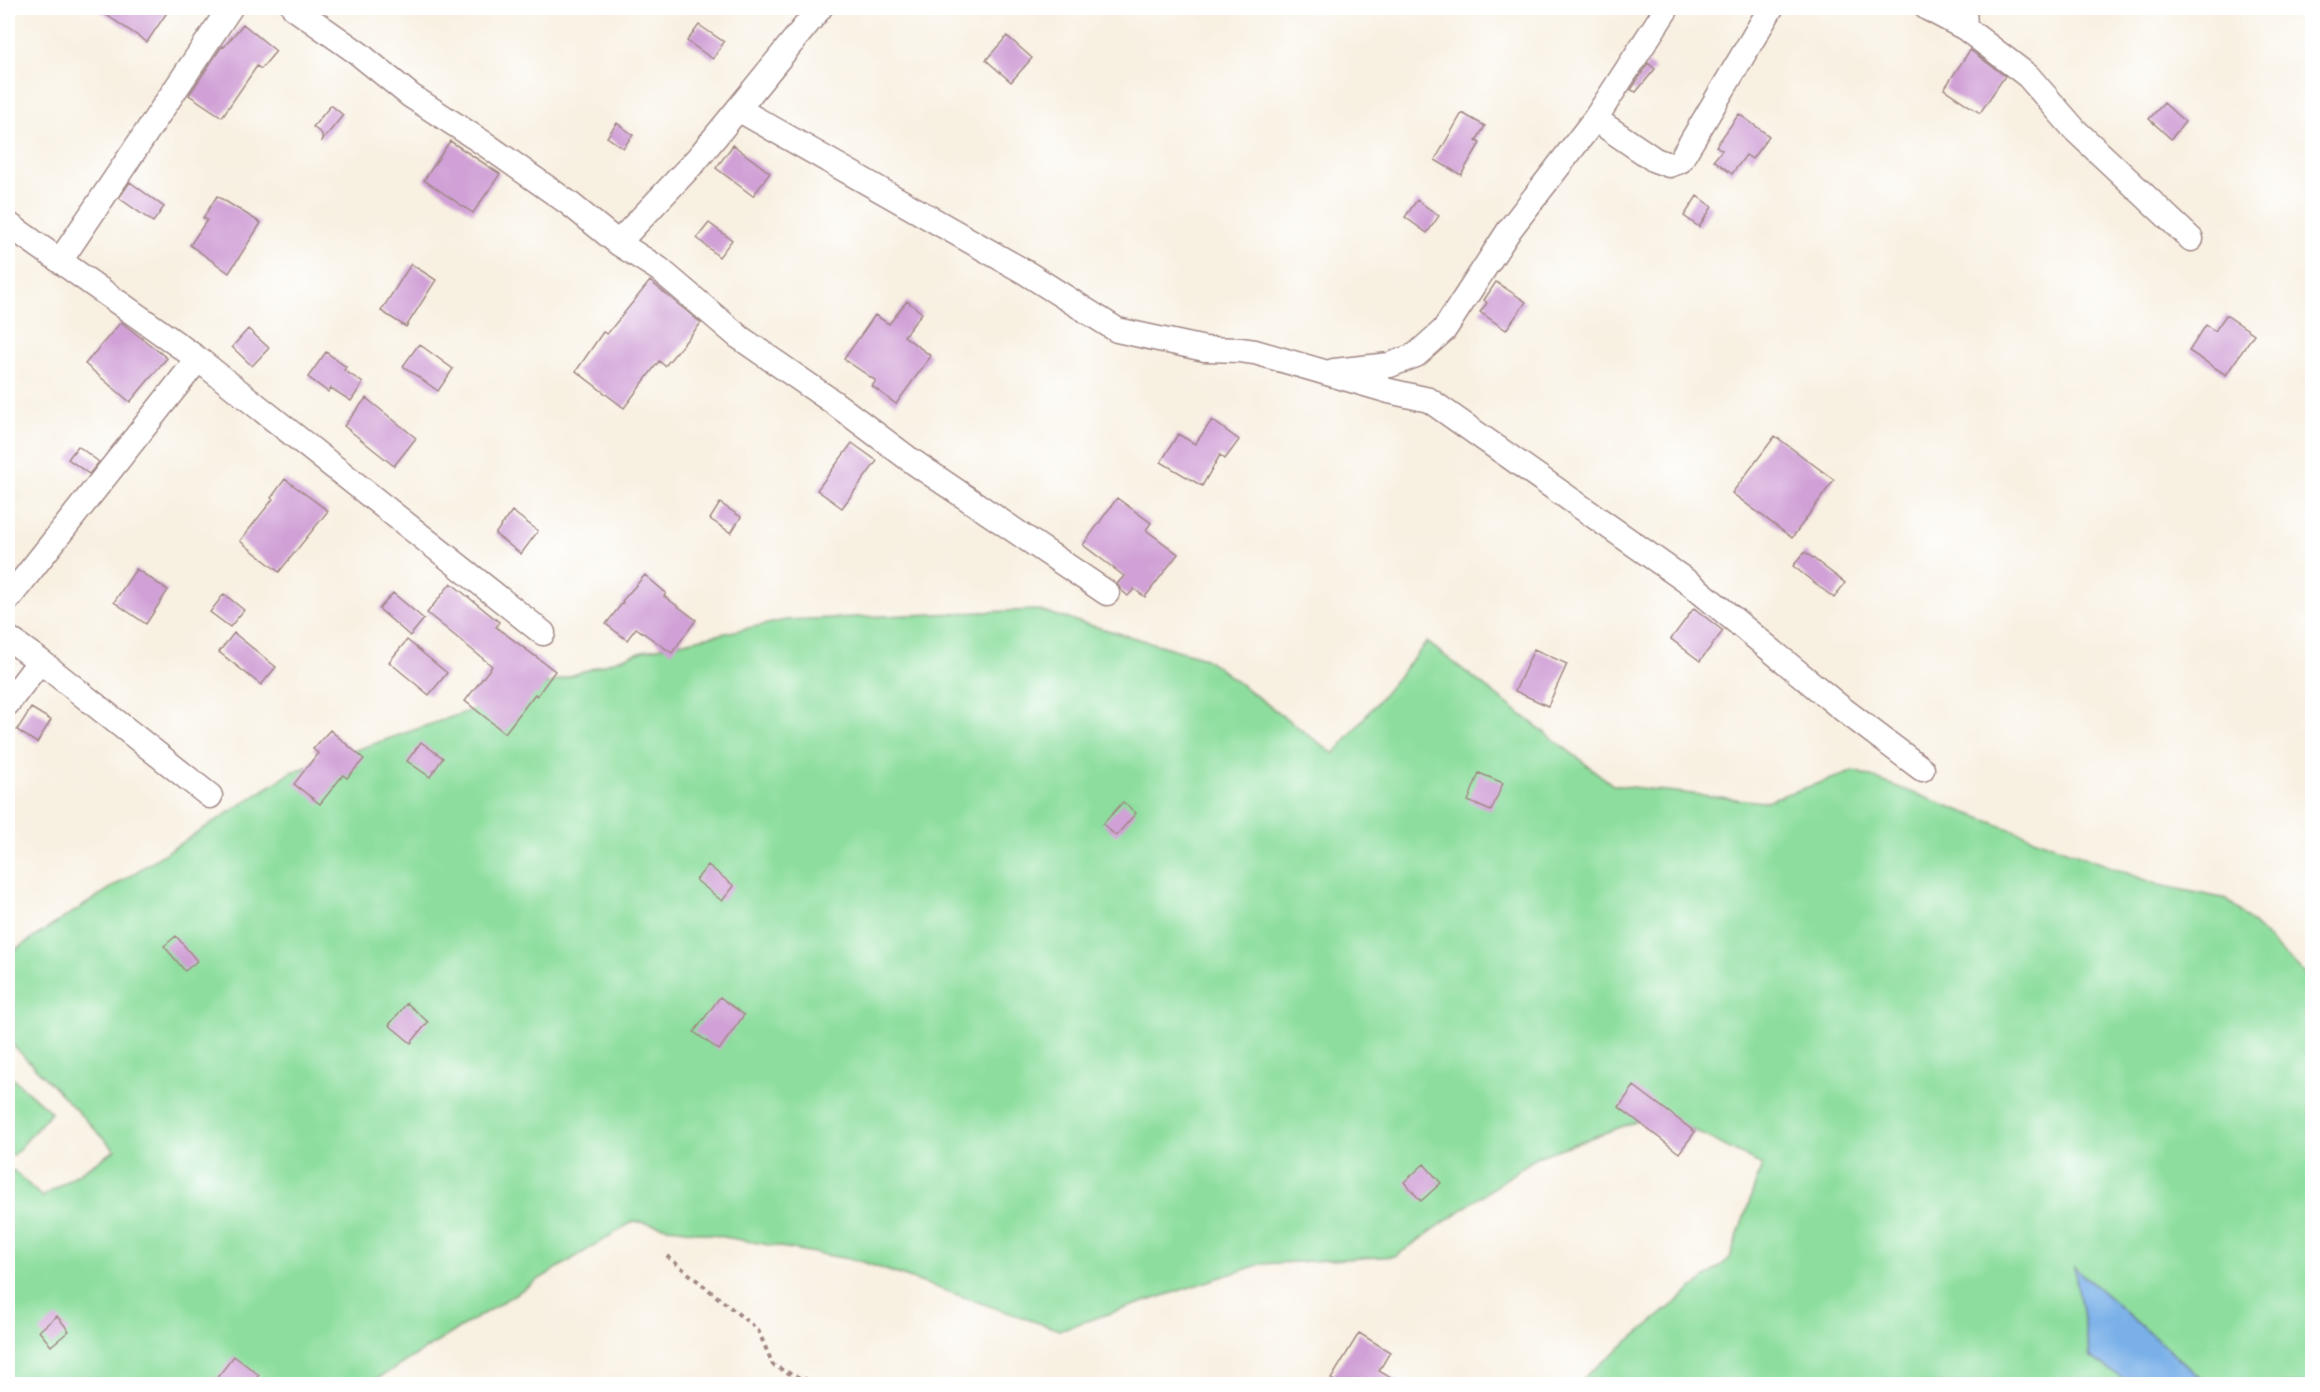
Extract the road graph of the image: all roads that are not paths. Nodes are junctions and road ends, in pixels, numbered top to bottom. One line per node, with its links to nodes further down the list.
1 (230, 8): 13 (street)
2 (294, 8): 12 (street)
3 (820, 8): 8 (street)
4 (1667, 8): 9 (street)
5 (1771, 8): 9 (street)
6 (1928, 8): 7 (street)
7 (1964, 18): 11 (street)
8 (738, 109): 12 (street); 15 (street)
9 (1594, 119): 15 (street)
10 (8, 224): 13 (street)
11 (2191, 239)
12 (618, 243): 16 (street)
13 (60, 261): 14 (street)
14 (198, 359): 17 (street); 18 (street)
15 (1322, 372): 22 (street)
16 (1107, 593)
17 (8, 599)
18 (543, 633)
19 (8, 638): 20 (street)
20 (40, 661): 21 (street); 23 (street)
21 (8, 702)
22 (1922, 769)
23 (210, 796)

